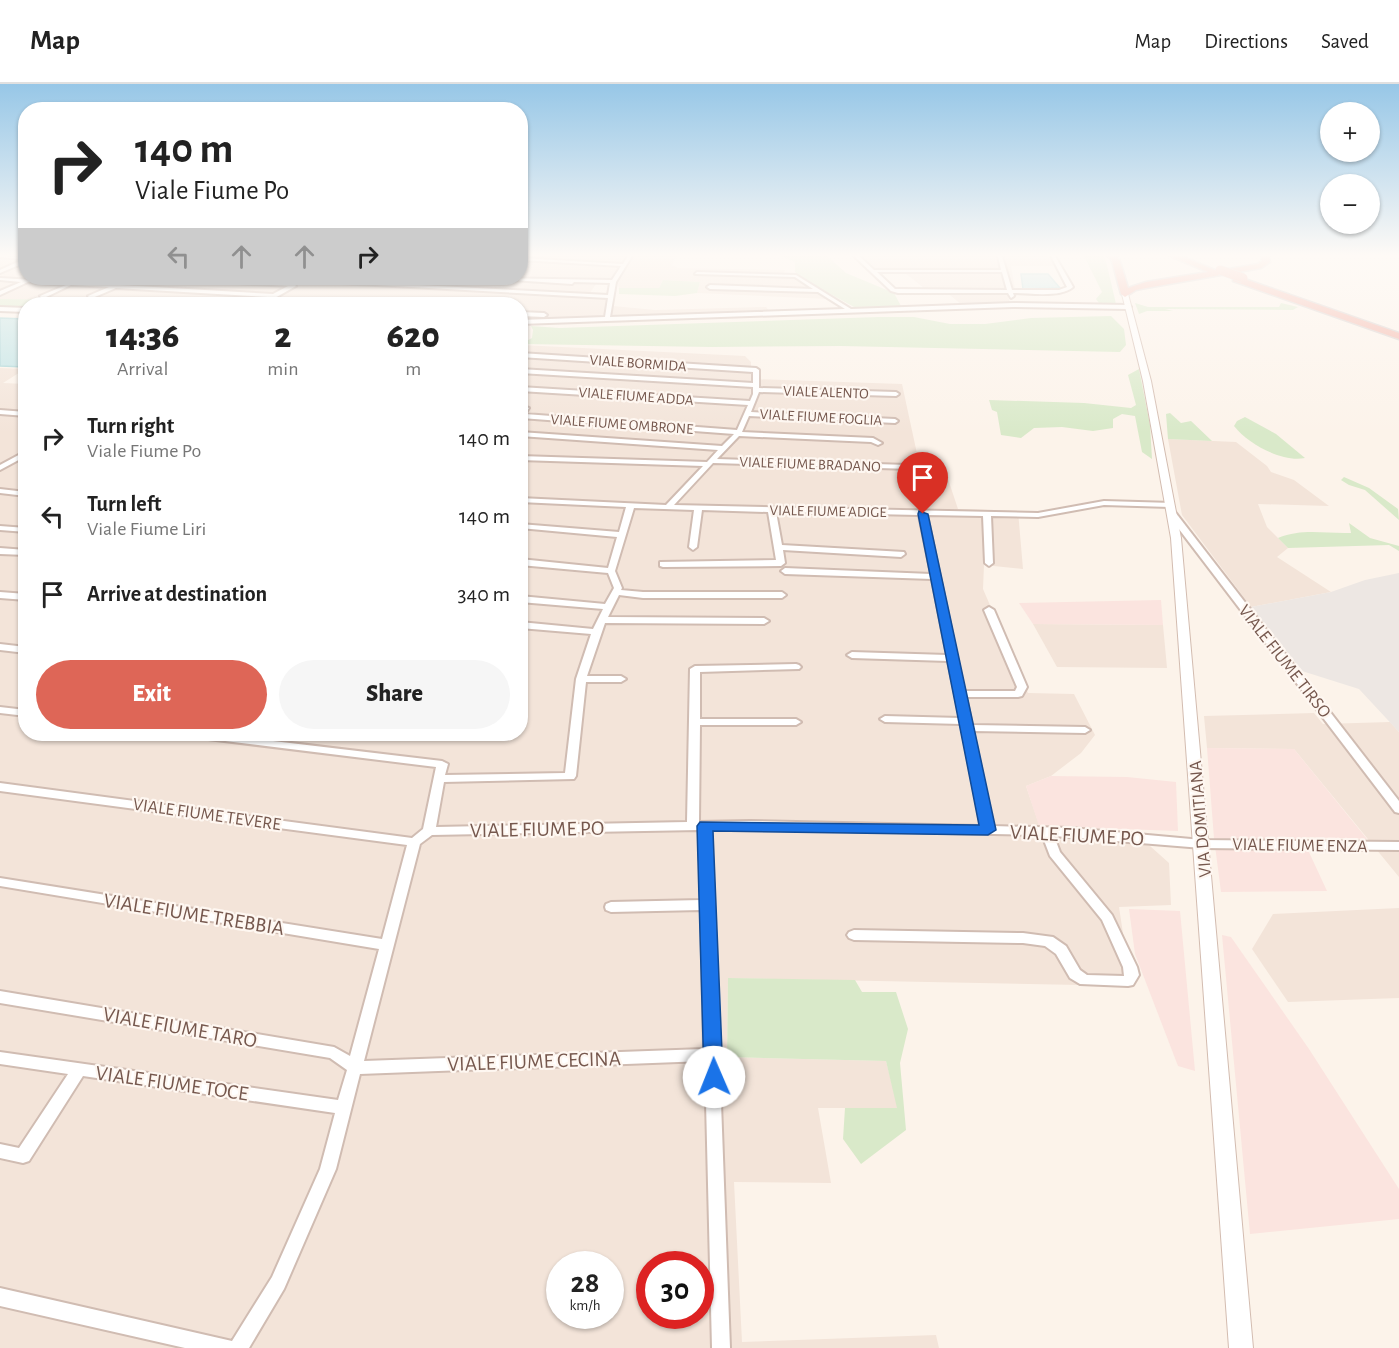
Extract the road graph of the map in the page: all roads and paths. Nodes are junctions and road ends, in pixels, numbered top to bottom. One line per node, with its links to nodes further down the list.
1 (537, 315): 6 (street)
2 (607, 315): 6 (street)
3 (714, 315): 6 (street)
4 (1130, 315): 35 (street, VIA DOMITIANA)
5 (1343, 315): 8 (highway)
6 (607, 319): 7 (street)
7 (528, 322)
8 (1399, 334)
9 (528, 356): 11 (street, VIALE BORMIDA)
10 (528, 372): 11 (street, VIALE ALENTO)
11 (756, 388): 13 (street, VIALE ALENTO); 14 (street)
12 (528, 389): 14 (street, VIALE FIUME ADDA)
13 (896, 394)
14 (752, 403): 17 (street)
15 (0, 412): 16 (street)
16 (18, 413)
17 (747, 414): 19 (street, VIALE FIUME FOGLIA); 20 (street)
18 (528, 417): 20 (street, VIALE FIUME OMBRONE)
19 (896, 421)
20 (738, 433): 22 (street); 23 (street)
21 (528, 435): 23 (street)
22 (878, 443)
23 (724, 448): 26 (street)
24 (528, 458): 26 (street, VIALE FIUME BRADANO)
25 (16, 459): 27 (street)
26 (710, 463): 28 (street, VIALE FIUME BRADANO); 33 (street)
27 (1, 467)
28 (908, 467)
29 (0, 491): 30 (street)
30 (18, 493)
31 (528, 500): 32 (street, VIALE FIUME ADIGE)
32 (631, 505): 33 (street, VIALE FIUME ADIGE); 42 (street)
33 (668, 507): 34 (street, VIALE FIUME ADIGE)
34 (698, 508): 36 (street, VIALE FIUME ADIGE); 43 (street)
35 (1171, 509): 37 (street, VIALE FIUME ADIGE); 83 (street, VIALE FIUME TIRSO); 89 (street, VIA DOMITIANA)
36 (772, 510): 38 (street, VIALE FIUME ADIGE); 44 (street)
37 (987, 513): 38 (street, VIALE FIUME ADIGE); 49 (street)
38 (923, 514): 53 (street)
39 (528, 527): 42 (street)
40 (0, 528): 41 (street)
41 (18, 529)
42 (622, 535): 51 (street)
43 (693, 547)
44 (777, 548): 47 (street); 50 (street)
45 (0, 550): 46 (street)
46 (18, 552)
47 (901, 554)
48 (528, 563): 51 (street)
49 (989, 563)
50 (663, 564)
51 (611, 571): 54 (street)
52 (785, 571): 53 (street)
53 (936, 577): 68 (street)
54 (615, 592): 56 (street); 59 (street)
55 (0, 595): 57 (street)
56 (782, 595)
57 (18, 596)
58 (528, 600): 59 (street)
59 (608, 608): 61 (street)
60 (989, 610): 72 (street)
61 (602, 620): 62 (street); 64 (street)
62 (764, 621)
63 (528, 626): 64 (street)
64 (596, 632): 70 (street)
65 (0, 647): 66 (street)
66 (18, 649)
67 (852, 655): 68 (street)
68 (952, 658): 72 (street)
69 (796, 667): 76 (street)
70 (581, 679): 71 (street); 81 (street)
71 (621, 679)
72 (960, 694): 78 (street)
73 (0, 710): 74 (street)
74 (18, 712)
75 (885, 718): 78 (street)
76 (694, 722): 77 (street); 84 (street)
77 (796, 722)
78 (966, 725): 79 (street); 85 (street)
79 (1085, 730)
80 (250, 741): 81 (street)
81 (439, 779): 86 (street)
82 (0, 787): 88 (street, VIALE FIUME TEVERE)
83 (1399, 808)
84 (699, 826): 85 (street, VIALE FIUME PO); 86 (street, VIALE FIUME PO); 92 (street)
85 (988, 830): 87 (street, VIALE FIUME PO)
86 (429, 831): 88 (street)
87 (1046, 831): 89 (street, VIALE FIUME PO); 94 (street)
88 (414, 842): 95 (street)
89 (1202, 844): 90 (street, VIALE FIUME ENZA); 107 (street, VIA DOMITIANA)
90 (1399, 846)
91 (0, 882): 95 (street, VIALE FIUME TREBBIA)
92 (707, 905): 93 (street); 97 (street)
93 (611, 907)
94 (854, 935)
95 (387, 945): 99 (street)
96 (0, 997): 99 (street, VIALE FIUME TARO)
97 (713, 1055): 99 (street, VIALE FIUME CECINA); 106 (street)
98 (0, 1058): 100 (street, VIALE FIUME TOCE)
99 (355, 1068): 101 (street)
100 (78, 1071): 101 (street, VIALE FIUME TOCE); 102 (street)
101 (345, 1108): 105 (street)
102 (0, 1151)
103 (0, 1297): 104 (street)
104 (226, 1348)
105 (238, 1348)
106 (721, 1348)
107 (1241, 1348)

